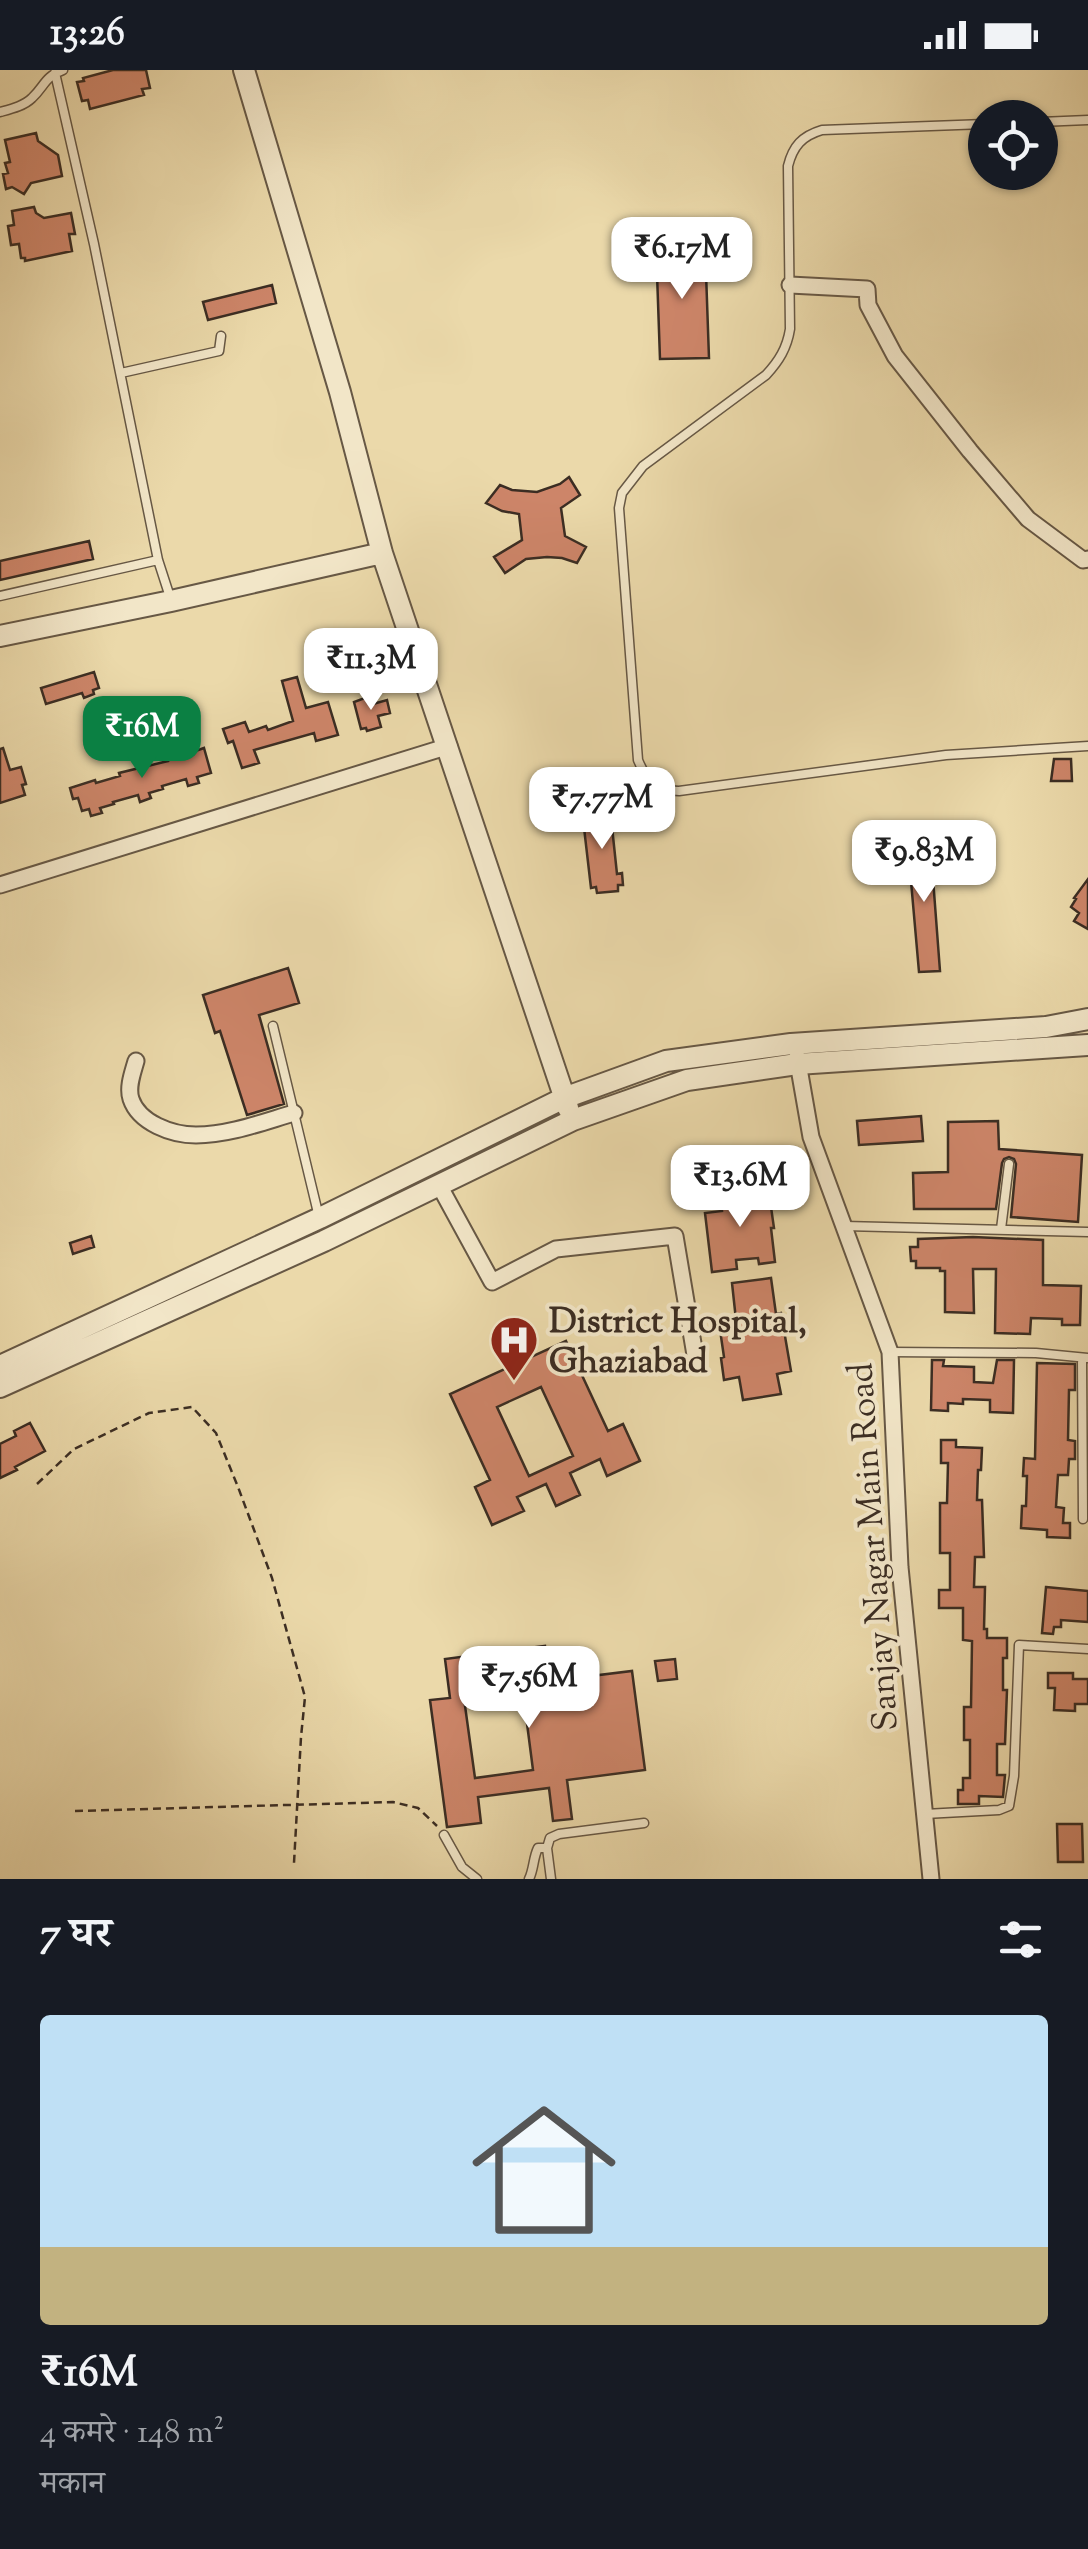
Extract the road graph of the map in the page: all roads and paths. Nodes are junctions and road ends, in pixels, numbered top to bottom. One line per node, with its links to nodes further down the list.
1 (244, 70): 10 (street)
2 (59, 72): 3 (lane); 9 (lane)
3 (0, 112)
4 (1088, 120): 5 (lane)
5 (1058, 121)
6 (968, 125): 7 (lane)
7 (790, 285): 12 (street); 17 (lane)
8 (221, 336): 9 (lane)
9 (121, 373): 11 (lane)
10 (382, 553): 14 (street); 16 (street)
11 (158, 560): 13 (lane); 14 (lane)
12 (1088, 560)
13 (0, 596)
14 (172, 601): 15 (street)
15 (0, 636)
16 (448, 746): 18 (street); 24 (street)
17 (1088, 746)
18 (0, 886)
19 (1088, 1020): 22 (street)
20 (273, 1026): 25 (lane)
21 (1088, 1045): 22 (street)
22 (798, 1054): 24 (street); 26 (street); 30 (street, Sanjay Nagar Main Road)
23 (136, 1061): 25 (street)
24 (564, 1098): 26 (street); 29 (street)
25 (294, 1113): 29 (lane)
26 (573, 1120): 28 (street)
27 (1008, 1164): 31 (lane)
28 (438, 1186): 33 (street); 36 (street)
29 (320, 1218): 33 (lane); 37 (street)
30 (844, 1226): 31 (lane); 34 (street, Sanjay Nagar Main Road)
31 (1001, 1230): 32 (lane)
32 (1088, 1232)
33 (324, 1241): 38 (street)
34 (890, 1352): 35 (lane); 44 (street, Sanjay Nagar Main Road)
35 (1085, 1358): 40 (lane)
36 (696, 1361)
37 (0, 1366)
38 (0, 1388)
39 (37, 1484): 42 (path)
40 (1083, 1518)
41 (1088, 1649): 44 (lane)
42 (299, 1803): 43 (path); 46 (path); 48 (path)
43 (75, 1811)
44 (924, 1814): 52 (street, Sanjay Nagar Main Road)
45 (644, 1822): 47 (lane)
46 (444, 1835): 49 (lane)
47 (547, 1848): 50 (lane); 51 (lane)
48 (294, 1863)
49 (477, 1879)
50 (529, 1879)
51 (551, 1879)
52 (931, 1879)

